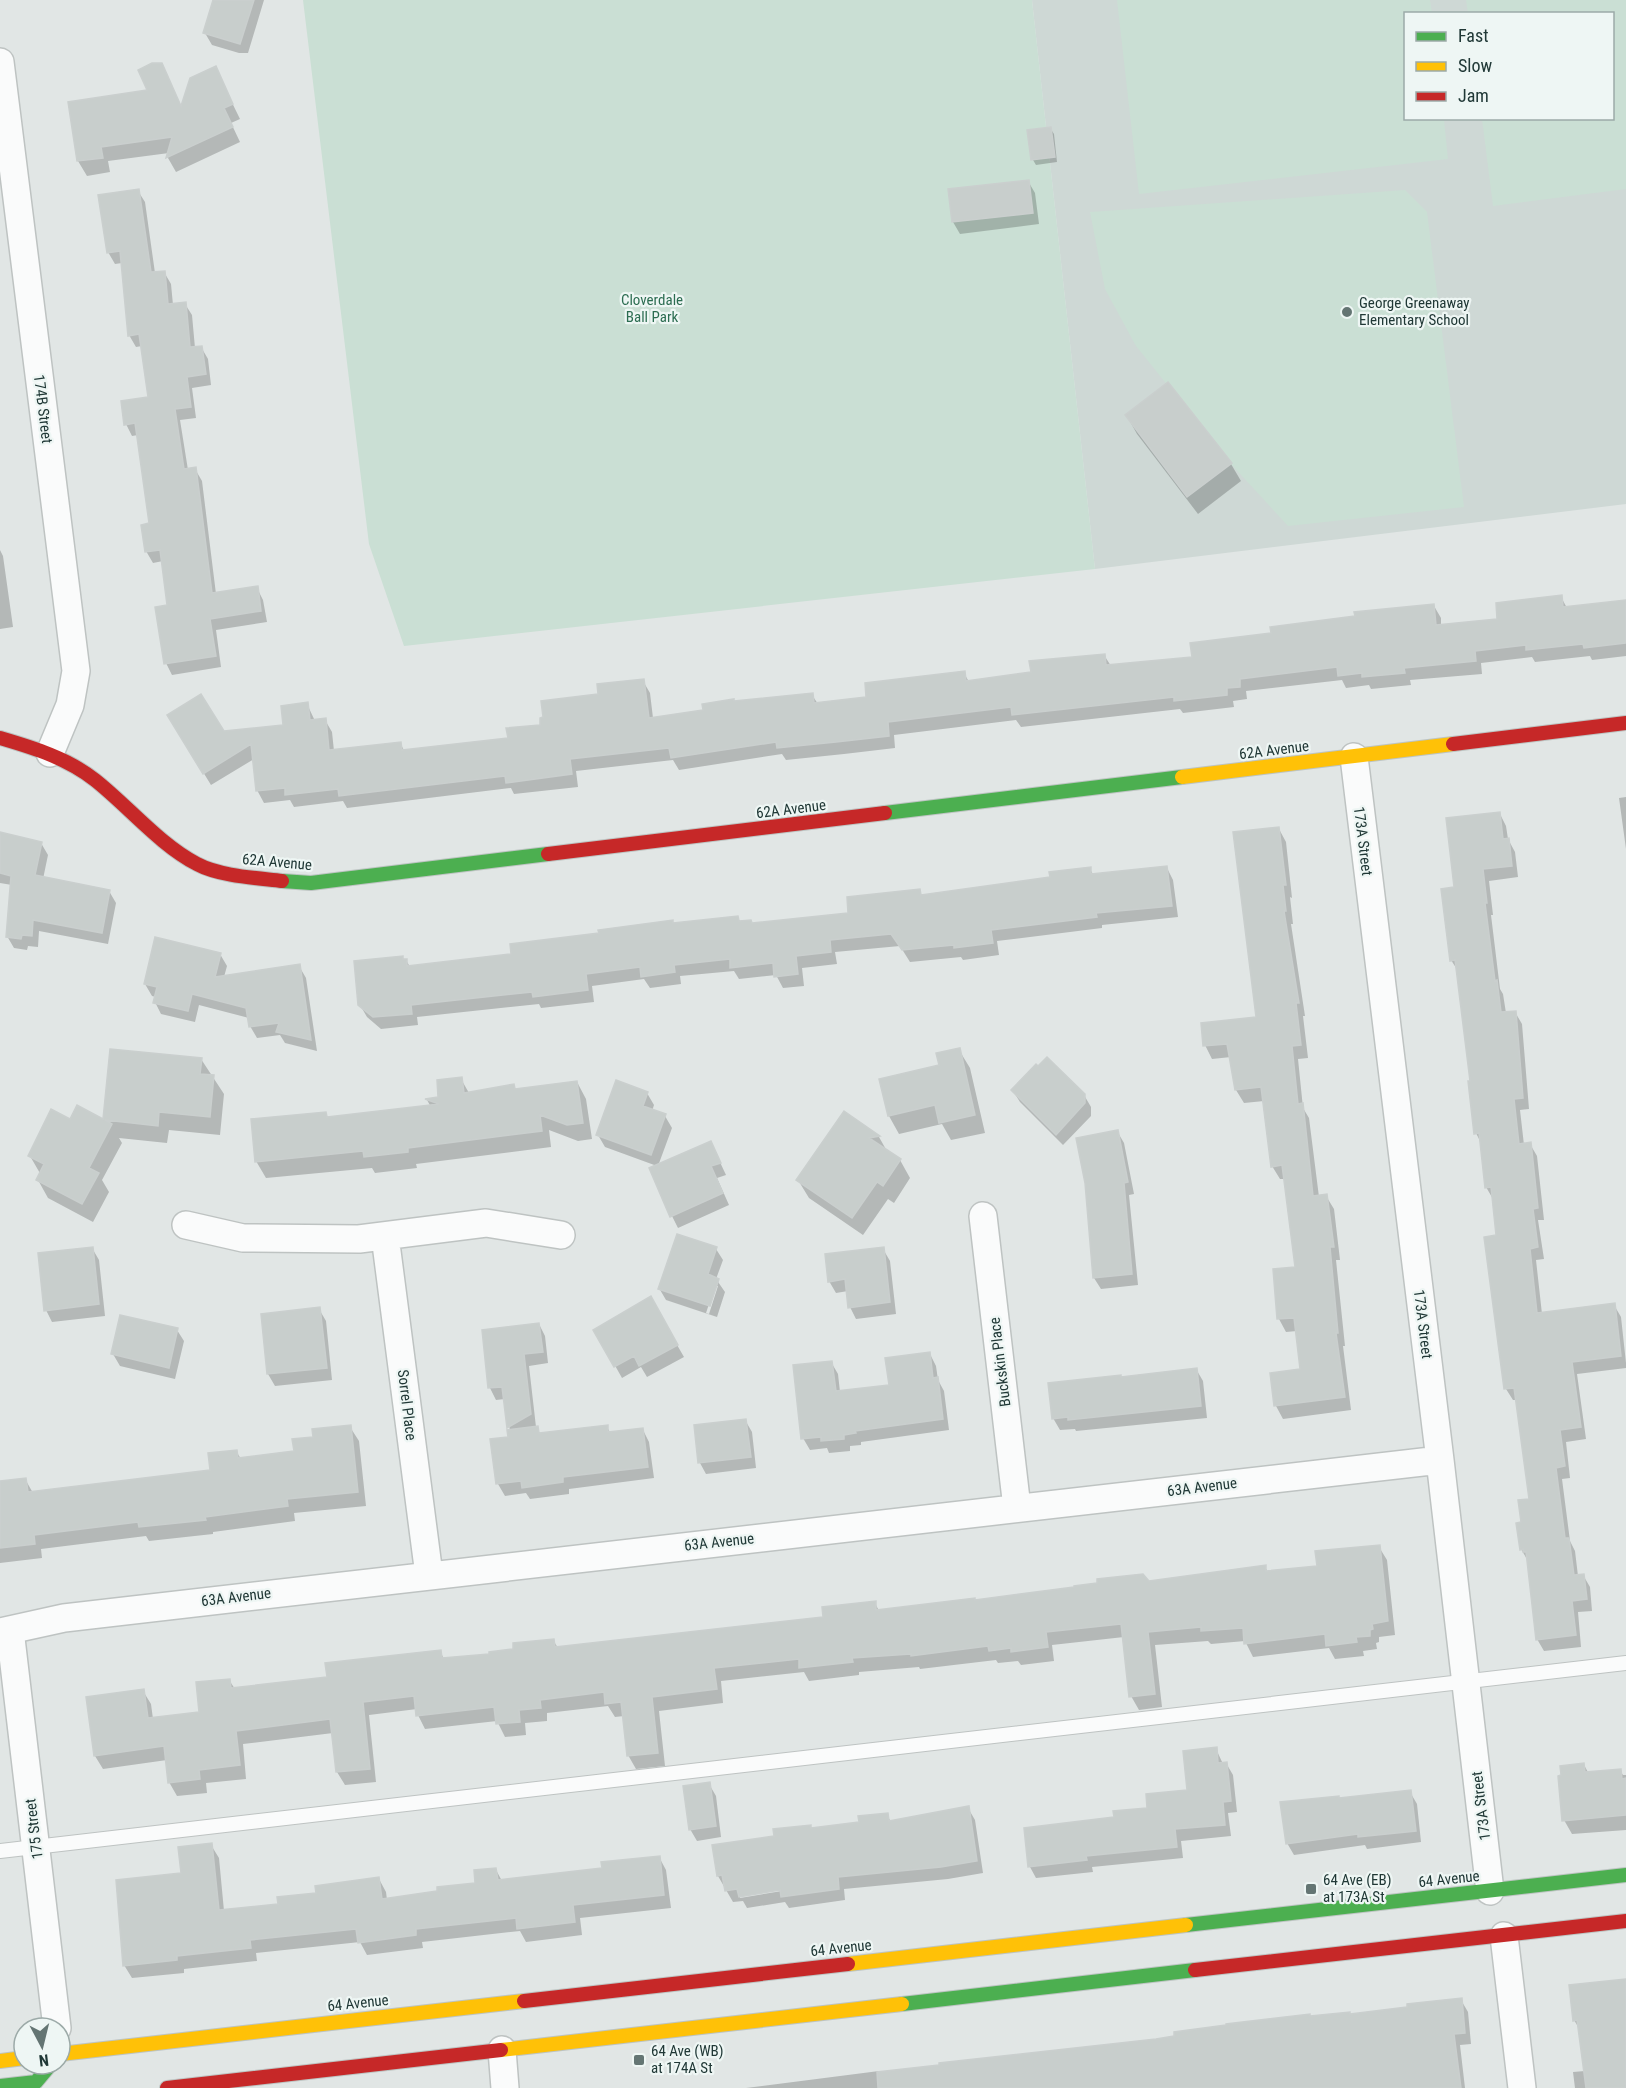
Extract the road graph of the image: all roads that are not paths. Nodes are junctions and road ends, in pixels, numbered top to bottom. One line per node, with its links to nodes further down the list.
1 (0, 62): 4 (street, 174B Street)
2 (1626, 723): 5 (main road, 62A Avenue)
3 (0, 738): 4 (main road, 62A Avenue)
4 (50, 753): 5 (main road, 62A Avenue)
5 (1354, 757): 10 (street, 173A Street)
6 (983, 1216): 11 (street, Buckskin Place)
7 (186, 1225): 9 (street)
8 (561, 1235): 9 (street)
9 (385, 1236): 12 (street, Sorrel Place)
10 (1440, 1460): 11 (street, 63A Avenue); 15 (street, 173A Street)
11 (1017, 1508): 12 (street, 63A Avenue)
12 (429, 1575): 13 (street, 63A Avenue)
13 (5, 1631): 16 (street, 175 Street)
14 (1626, 1663): 15 (lane)
15 (1466, 1682): 16 (lane); 19 (street, 173A Street)
16 (37, 1847): 17 (lane); 22 (street, 175 Street)
17 (0, 1851)
18 (1626, 1875): 19 (main road, 64 Avenue)
19 (1490, 1891): 24 (main road, 64 Avenue)
20 (1626, 1921): 21 (main road)
21 (1504, 1936): 23 (main road); 29 (street)
22 (56, 2016)
23 (502, 2050): 27 (main road); 28 (street)
24 (72, 2052)
25 (41, 2076): 26 (main road)
26 (0, 2086)
27 (167, 2088)
28 (505, 2088)
29 (1522, 2088)

